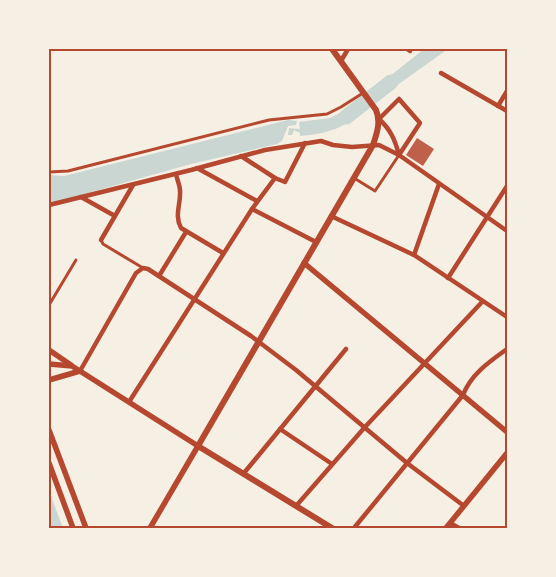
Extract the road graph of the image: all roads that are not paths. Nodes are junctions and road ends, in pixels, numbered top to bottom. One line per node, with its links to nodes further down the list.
1 (332, 49): 3 (main road)
2 (348, 49): 3 (street)
3 (340, 61): 6 (main road)
4 (441, 73): 7 (street)
5 (507, 91): 7 (street)
6 (364, 92): 9 (main road); 15 (street)
7 (498, 106): 8 (street)
8 (507, 111)
9 (379, 119): 11 (main road); 12 (street); 12 (street)
10 (305, 143): 11 (street); 13 (street); 17 (street)
11 (373, 145): 12 (street); 18 (main road)
12 (400, 155): 18 (street); 19 (street)
13 (241, 156): 14 (street); 17 (street)
14 (197, 168): 16 (street); 23 (street)
15 (49, 172)
16 (176, 174): 20 (street); 30 (street)
17 (275, 178): 23 (street)
18 (354, 178): 27 (main road)
19 (439, 184): 28 (street); 34 (street)
20 (133, 185): 22 (street); 26 (street)
21 (507, 186): 28 (street)
22 (81, 197): 24 (street); 26 (street)
23 (257, 201): 25 (street)
24 (49, 205)
25 (252, 209): 32 (street); 33 (street)
26 (115, 216): 31 (street)
27 (331, 216): 32 (main road); 34 (street)
28 (487, 218): 29 (street); 39 (street)
29 (507, 231)
30 (186, 232): 33 (street); 38 (street)
31 (101, 240): 37 (street)
32 (316, 242): 36 (main road)
33 (223, 253): 40 (street)
34 (414, 255): 39 (street)
35 (76, 260): 42 (street)
36 (304, 263): 44 (main road); 48 (street)
37 (143, 268): 38 (street); 51 (street)
38 (159, 276): 40 (street)
39 (448, 278): 41 (street)
40 (194, 298): 44 (street); 55 (street)
41 (482, 302): 43 (street); 48 (street)
42 (49, 305)
43 (507, 317)
44 (258, 342): 53 (street); 60 (main road)
45 (49, 349): 50 (street)
46 (346, 349): 53 (street)
47 (507, 349): 54 (street)
48 (425, 363): 54 (street); 56 (street)
49 (49, 364): 50 (street)
50 (72, 366): 51 (street)
51 (80, 372): 52 (street); 55 (street)
52 (49, 380)
53 (316, 386): 56 (street); 57 (street)
54 (463, 395): 59 (street); 63 (street)
55 (129, 402): 60 (street)
56 (365, 427): 63 (street); 64 (street)
57 (280, 429): 64 (street); 65 (street)
58 (49, 430): 70 (street)
59 (507, 432)
60 (198, 446): 65 (main road); 71 (street)
61 (507, 453): 67 (street)
62 (49, 463): 69 (street)
63 (407, 463): 67 (street); 73 (street)
64 (332, 464): 66 (street)
65 (244, 473): 66 (main road)
66 (296, 506): 72 (main road)
67 (464, 506): 68 (street)
68 (448, 526): 74 (street)
69 (73, 528)
70 (86, 528)
71 (150, 528)
72 (332, 528)
73 (354, 528)
74 (458, 528)

